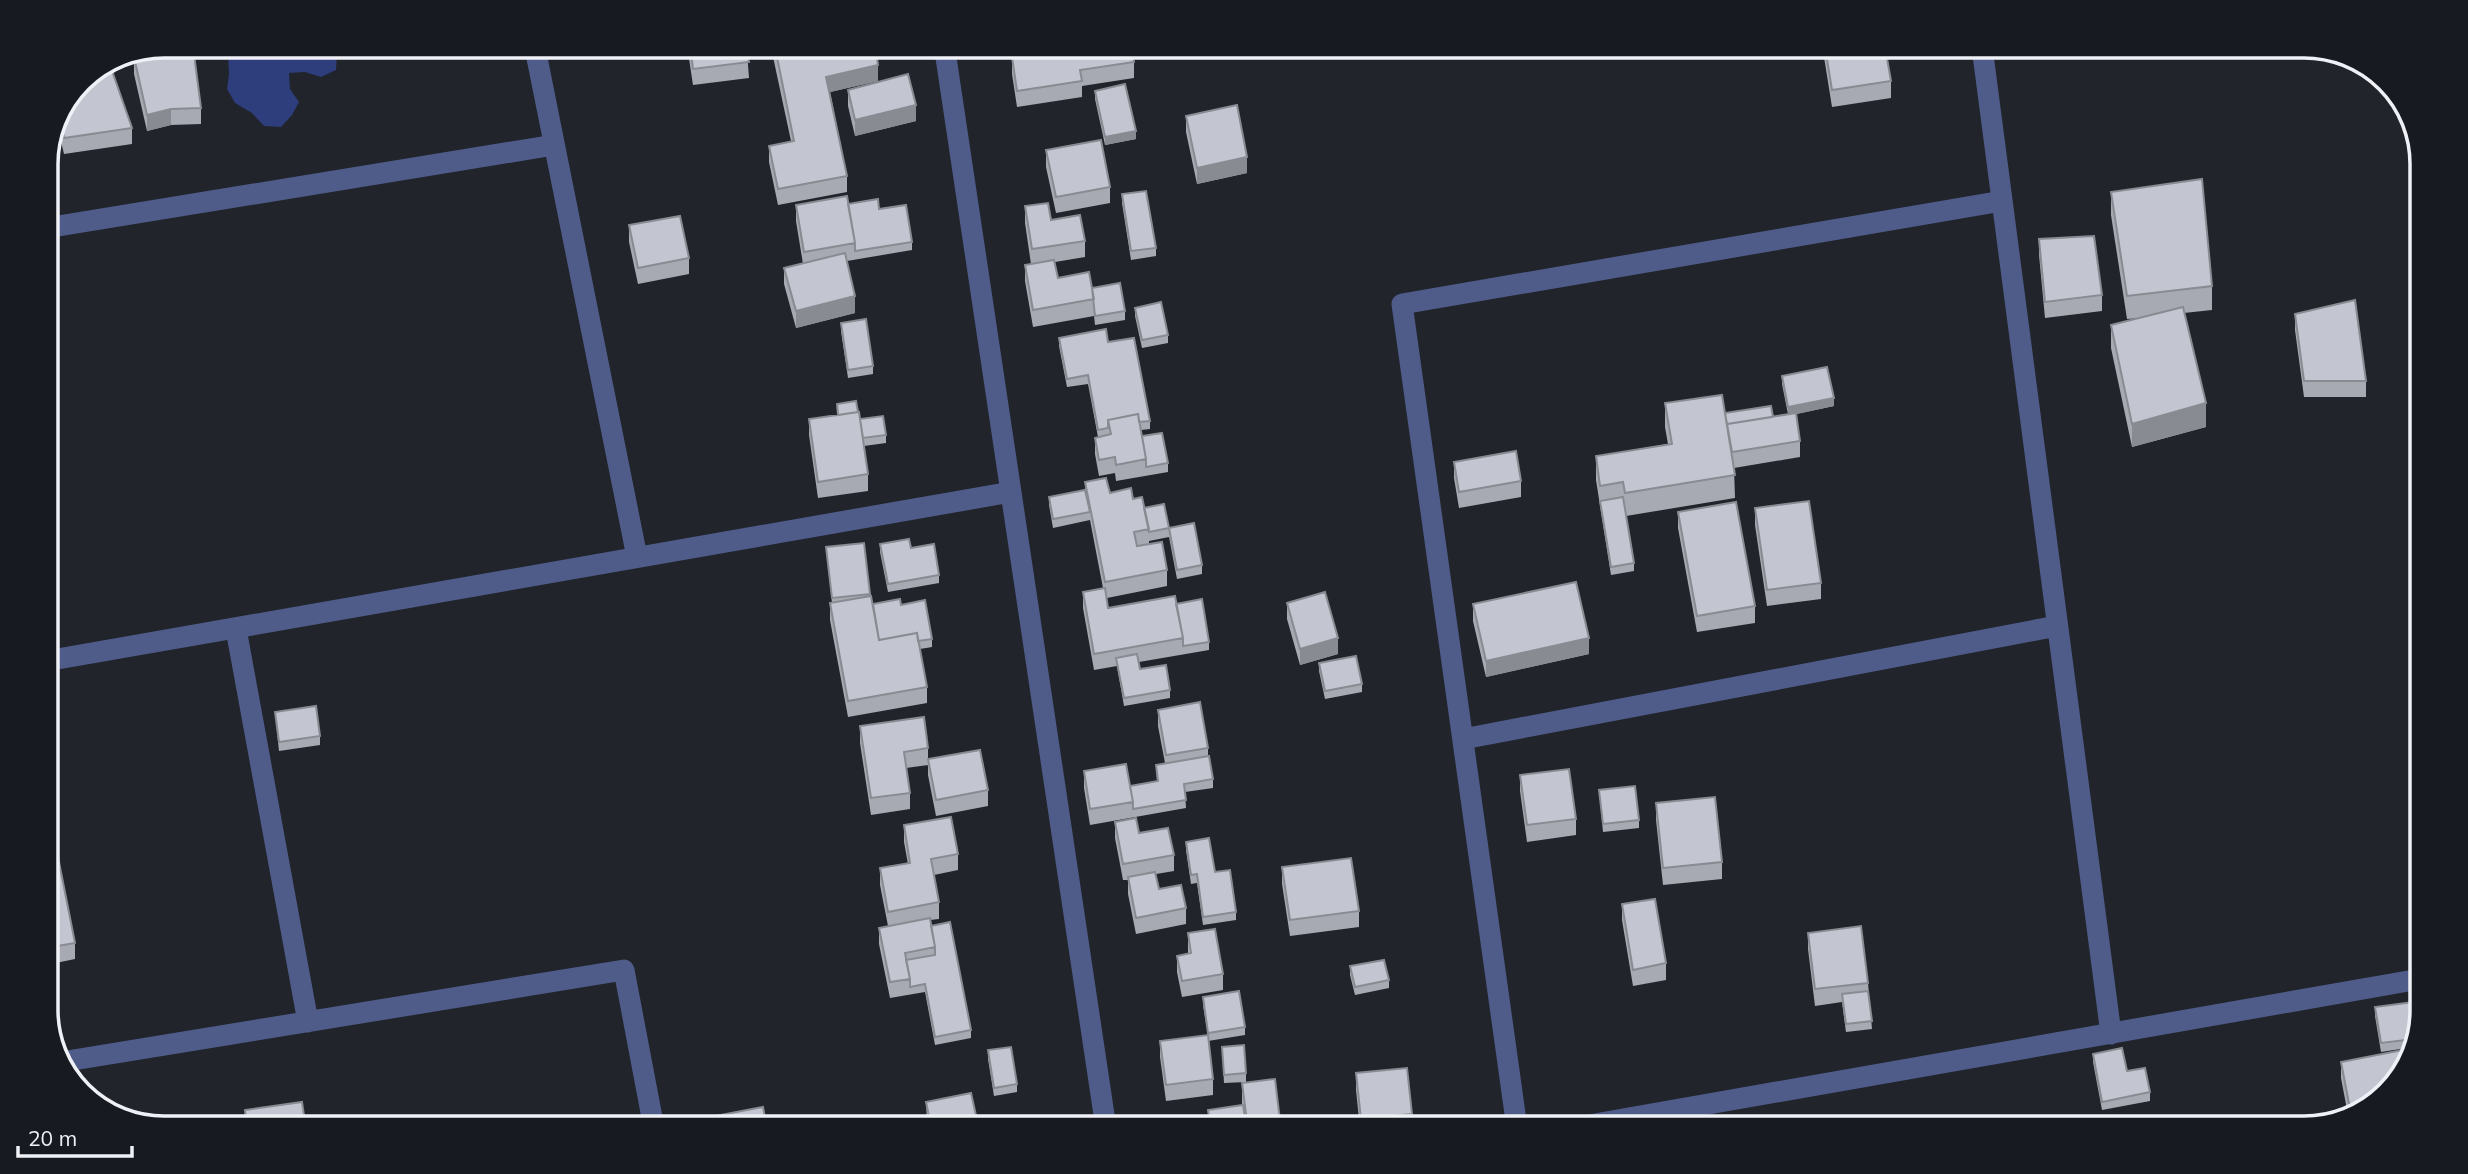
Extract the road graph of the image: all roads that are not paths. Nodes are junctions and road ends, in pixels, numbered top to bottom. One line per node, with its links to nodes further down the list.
1 (537, 58): 4 (street)
2 (946, 58): 7 (street)
3 (1983, 58): 5 (street)
4 (554, 145): 6 (street); 8 (street)
5 (2002, 201): 9 (street); 12 (street)
6 (58, 226)
7 (1011, 492): 8 (street); 18 (street)
8 (637, 557): 10 (street)
9 (2057, 626): 12 (street); 15 (street)
10 (236, 629): 11 (street); 14 (street)
11 (58, 659)
12 (1463, 739): 19 (street)
13 (2410, 981): 15 (street)
14 (308, 1022): 16 (street); 17 (street)
15 (2110, 1034): 20 (street)
16 (71, 1060)
17 (652, 1116)
18 (1104, 1116)
19 (1515, 1116)
20 (1646, 1116)

